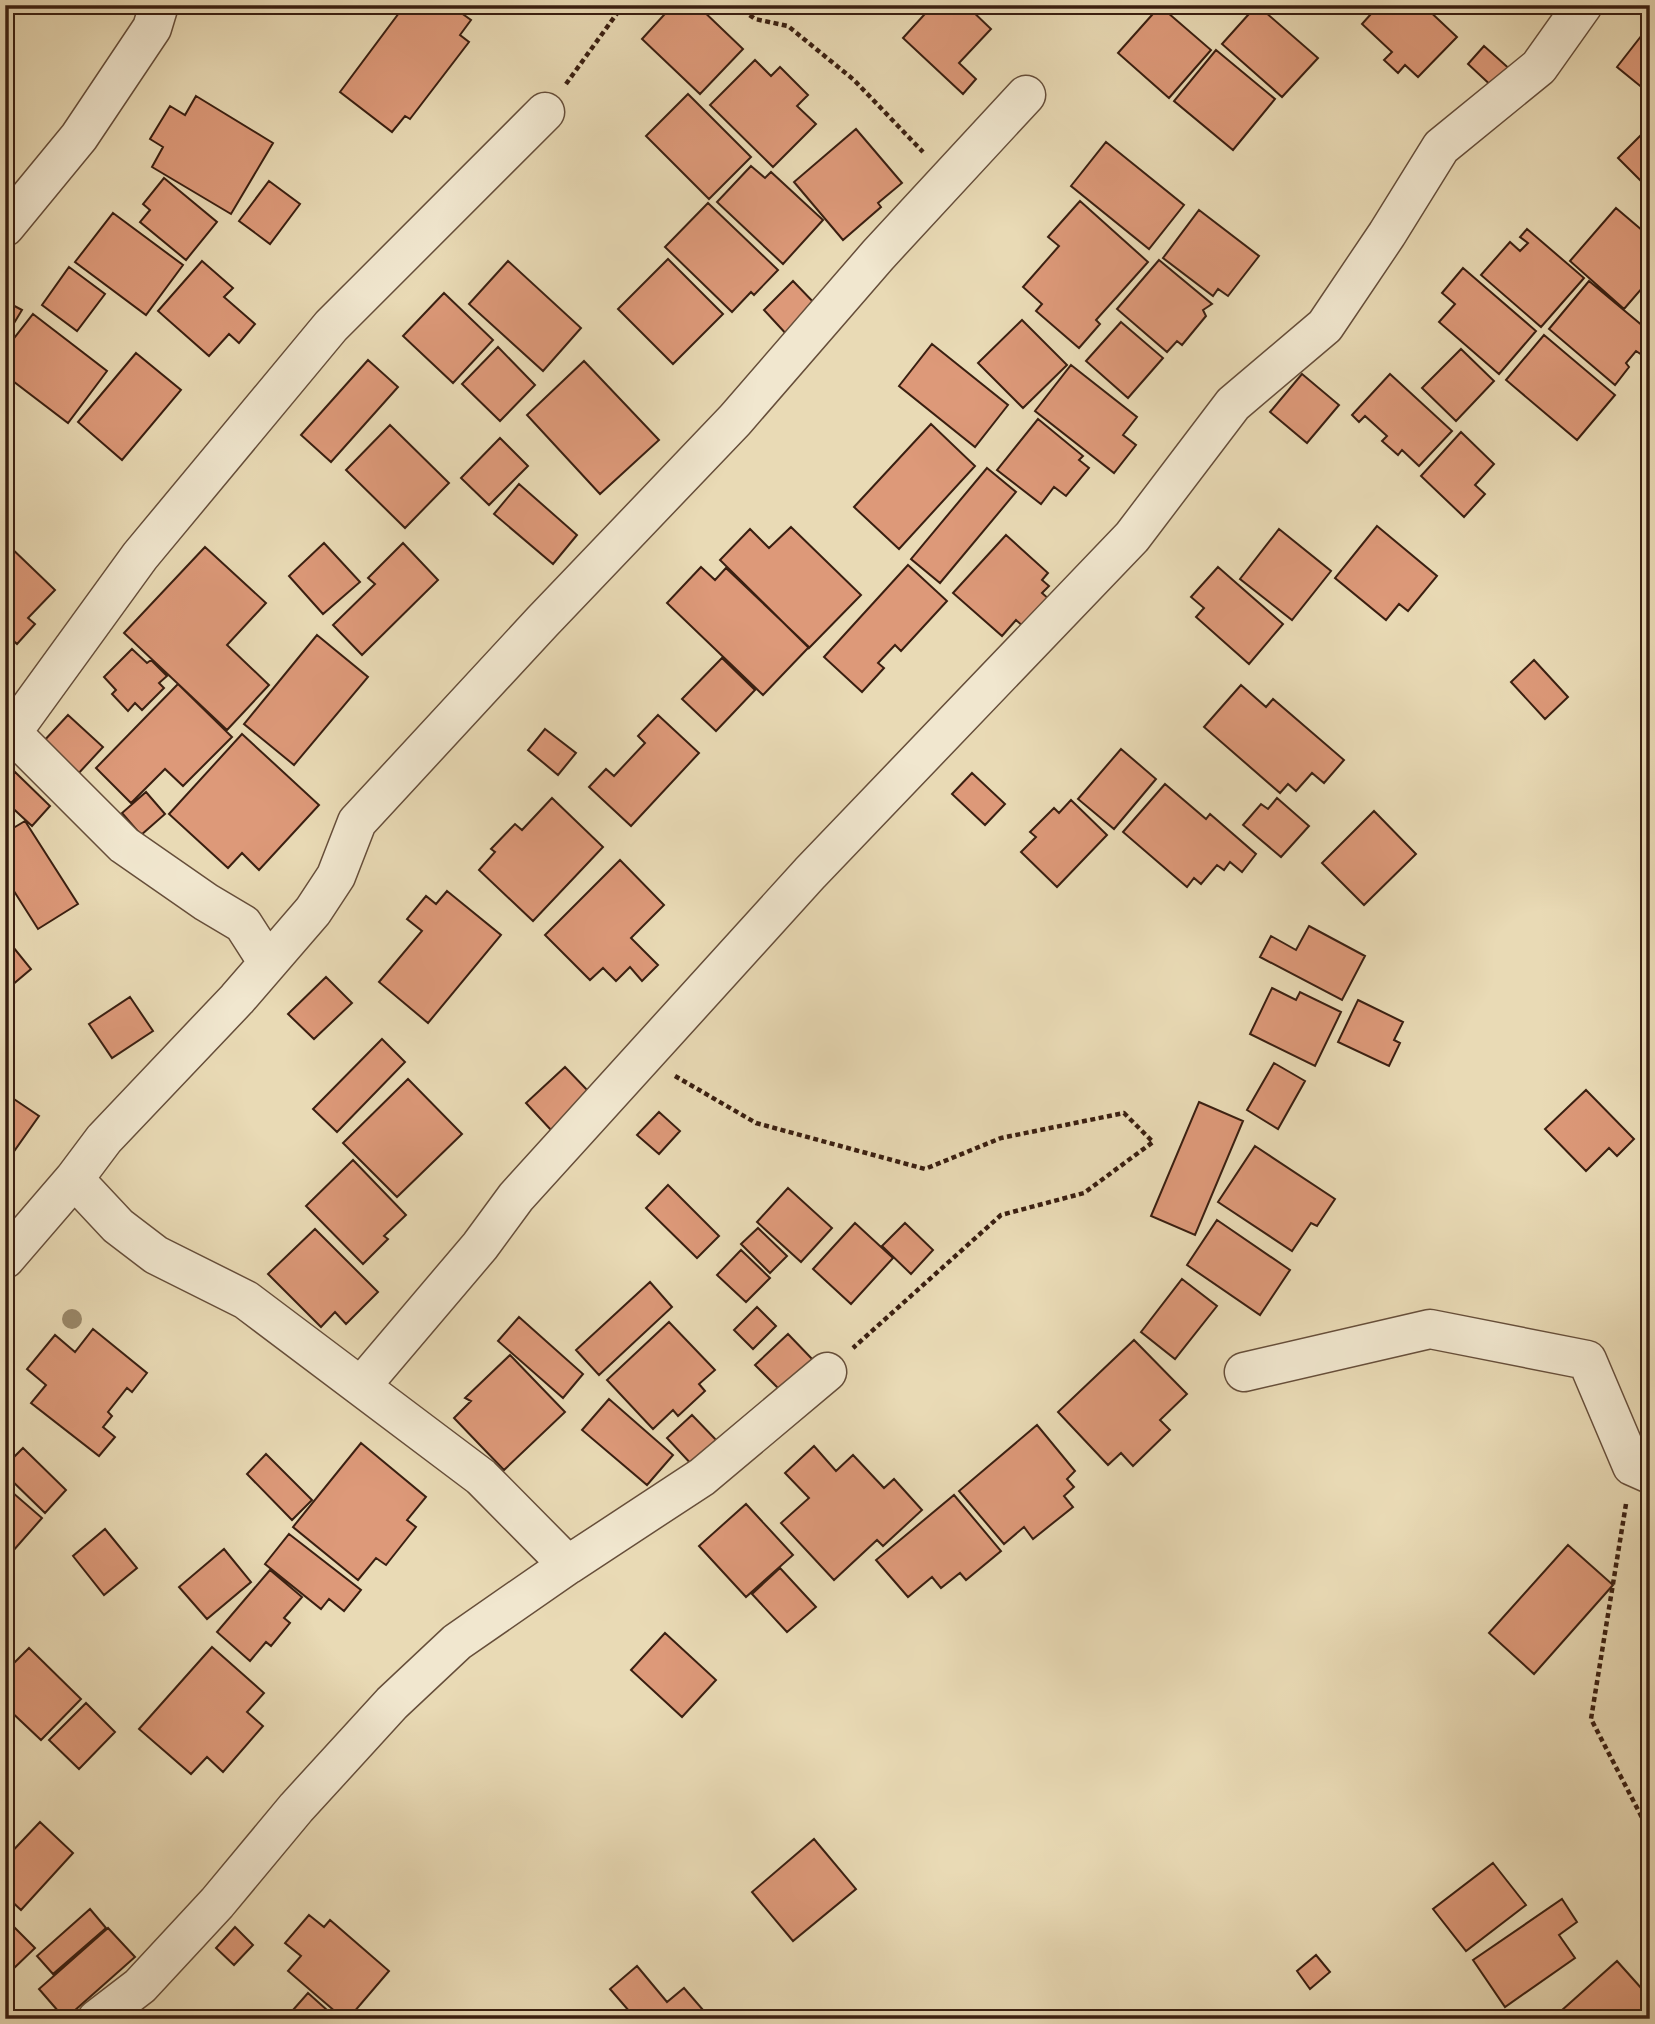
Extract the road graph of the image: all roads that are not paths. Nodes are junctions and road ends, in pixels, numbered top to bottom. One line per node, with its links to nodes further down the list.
1 (159, 5): 5 (street)
2 (1583, 5): 12 (street)
3 (1026, 95): 7 (street)
4 (545, 112): 6 (street)
5 (5, 226)
6 (8, 733): 7 (street)
7 (268, 963): 8 (street)
8 (74, 1179): 9 (street); 12 (street)
9 (5, 1259)
10 (827, 1372): 14 (street)
11 (1244, 1372): 13 (street)
12 (362, 1385): 14 (street)
13 (1641, 1470)
14 (568, 1565): 15 (street)
15 (97, 2019)

